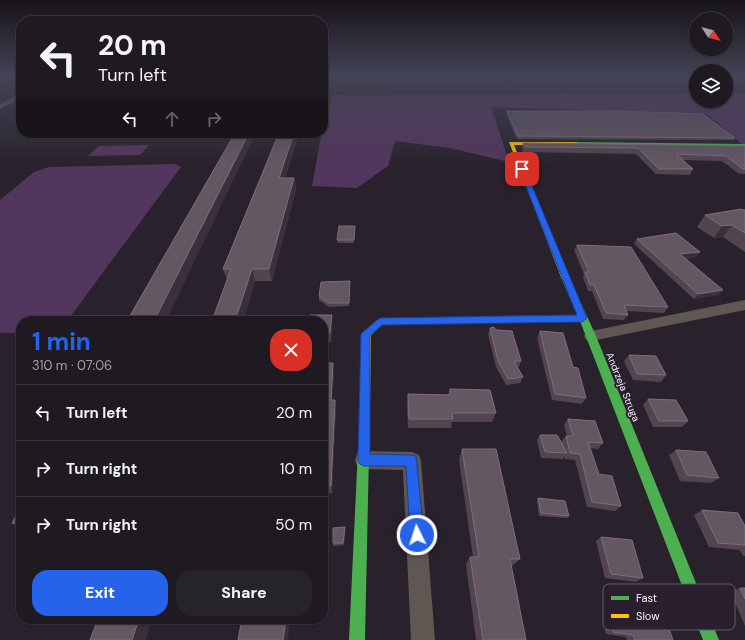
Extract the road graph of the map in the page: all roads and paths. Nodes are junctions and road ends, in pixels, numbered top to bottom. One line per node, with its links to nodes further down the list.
1 (745, 146): 3 (street, Andrzeja Struga)
2 (745, 305): 4 (street)
3 (582, 318): 4 (street, Andrzeja Struga); 5 (street)
4 (591, 336): 6 (street, Andrzeja Struga)
5 (364, 460): 8 (street); 9 (street)
6 (689, 584)
7 (707, 630): 10 (street, Andrzeja Struga)
8 (357, 640)
9 (423, 640)
10 (711, 640)

